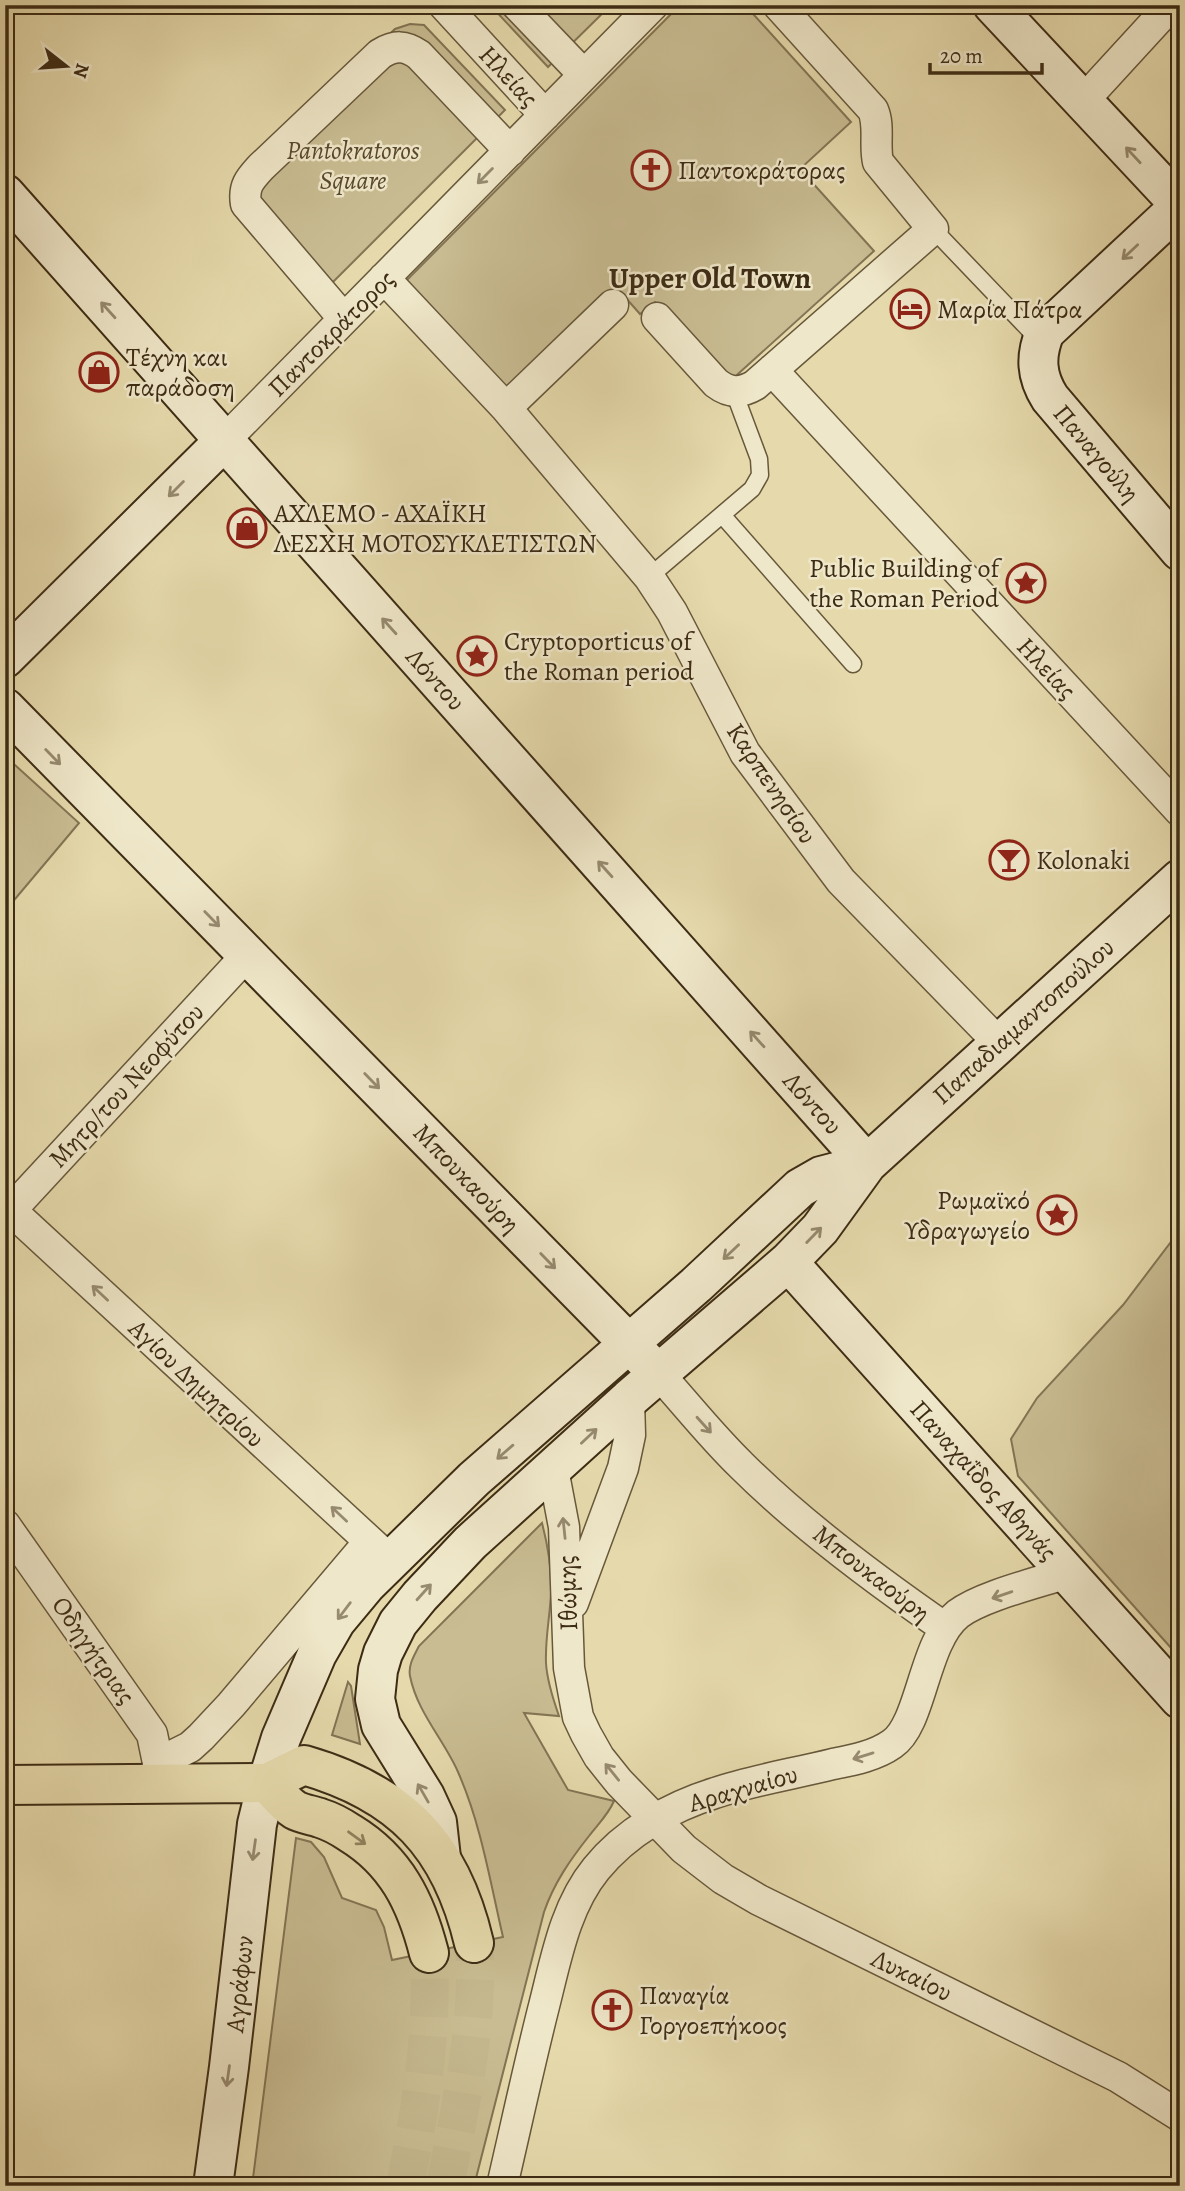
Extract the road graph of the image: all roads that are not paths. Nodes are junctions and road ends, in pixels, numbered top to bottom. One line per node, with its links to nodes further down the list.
1 (444, 5): 9 (street, Ηλείας)
2 (517, 5): 7 (street)
3 (653, 5): 7 (street, Παντοκράτορος)
4 (778, 5): 13 (street)
5 (993, 5): 8 (street)
6 (1171, 5): 8 (street)
7 (584, 75): 9 (street, Παντοκράτορος)
8 (1083, 101): 12 (street, one-way to 8)
9 (545, 115): 10 (street, Παντοκράτορος)
10 (510, 151): 14 (street, Παντοκράτορος, one-way to 14); 17 (street)
11 (5, 194): 22 (street, Λόντου, one-way to 11)
12 (1180, 205): 18 (street, one-way to 18)
13 (933, 229): 18 (lane); 19 (street)
14 (384, 278): 17 (street, Παντοκράτορος); 21 (street, Καρπενησίου)
15 (613, 305): 21 (street)
16 (657, 318): 20 (street)
17 (344, 319): 22 (street, Παντοκράτορος)
18 (1041, 342): 24 (street, Παναγούλη)
19 (772, 370): 20 (street); 29 (street, Ηλείας)
20 (734, 392): 23 (lane)
21 (506, 408): 25 (street, Καρπενησίου)
22 (224, 441): 26 (street, Παντοκράτορος, one-way to 26); 33 (street, Λόντου, one-way to 22)
23 (723, 516): 25 (lane); 27 (lane)
24 (1180, 551)
25 (649, 577): 32 (street, Καρπενησίου)
26 (5, 658)
27 (853, 664)
28 (5, 708): 31 (street, Μπουκαούρη, one-way to 31)
29 (1180, 811)
30 (1180, 879): 32 (street, Παπαδιαμαντοπούλου)
31 (247, 955): 34 (street, Μητρ/του Νεοφύτου); 36 (street, Μπουκαούρη, one-way to 36)
32 (999, 1043): 33 (street, Παπαδιαμαντοπούλου)
33 (867, 1164): 35 (street, Παπαδιαμαντοπούλου, one-way to 33); 36 (street, Αγράφων, one-way to 36)
34 (7, 1211): 41 (street, Αγίου Δημητρίου, one-way to 34)
35 (788, 1262): 37 (street, Παπαδιαμαντοπούλου); 42 (street, Παναχαΐδος Αθηνάς)
36 (629, 1343): 37 (street, Μπουκαούρη); 41 (street, Αγράφων, one-way to 41)
37 (659, 1374): 38 (street, Παπαδιαμαντοπούλου); 44 (street, Μπουκαούρη, one-way to 44)
38 (629, 1399): 39 (street, Παπαδιαμαντοπούλου, one-way to 38); 43 (street)
39 (552, 1469): 43 (street, Ιθώμης, one-way to 39); 50 (street, Παπαδιαμαντοπούλου, one-way to 39)
40 (5, 1525): 46 (street, Οδηγήτριας)
41 (379, 1551): 46 (street); 47 (street, Αγράφων, one-way to 47)
42 (1067, 1573): 44 (street, Αραχναίου, one-way to 44); 45 (street, Παναχαΐδος Αθηνάς)
43 (568, 1620): 49 (street, Ιθώμης, one-way to 43)
44 (946, 1629): 49 (street, Αραχναίου, one-way to 49)
45 (1180, 1699)
46 (157, 1773): 47 (main road); 48 (main road)
47 (267, 1783): 50 (main road); 52 (main road, one-way to 52); 54 (street, Αγράφων, one-way to 54)
48 (5, 1785)
49 (655, 1820): 53 (street, Λυκαίου); 55 (street, Αραχναίου)
50 (441, 1857): 51 (main road)
51 (474, 1943)
52 (429, 1953)
53 (1180, 2116)
54 (213, 2186)
55 (502, 2186)

